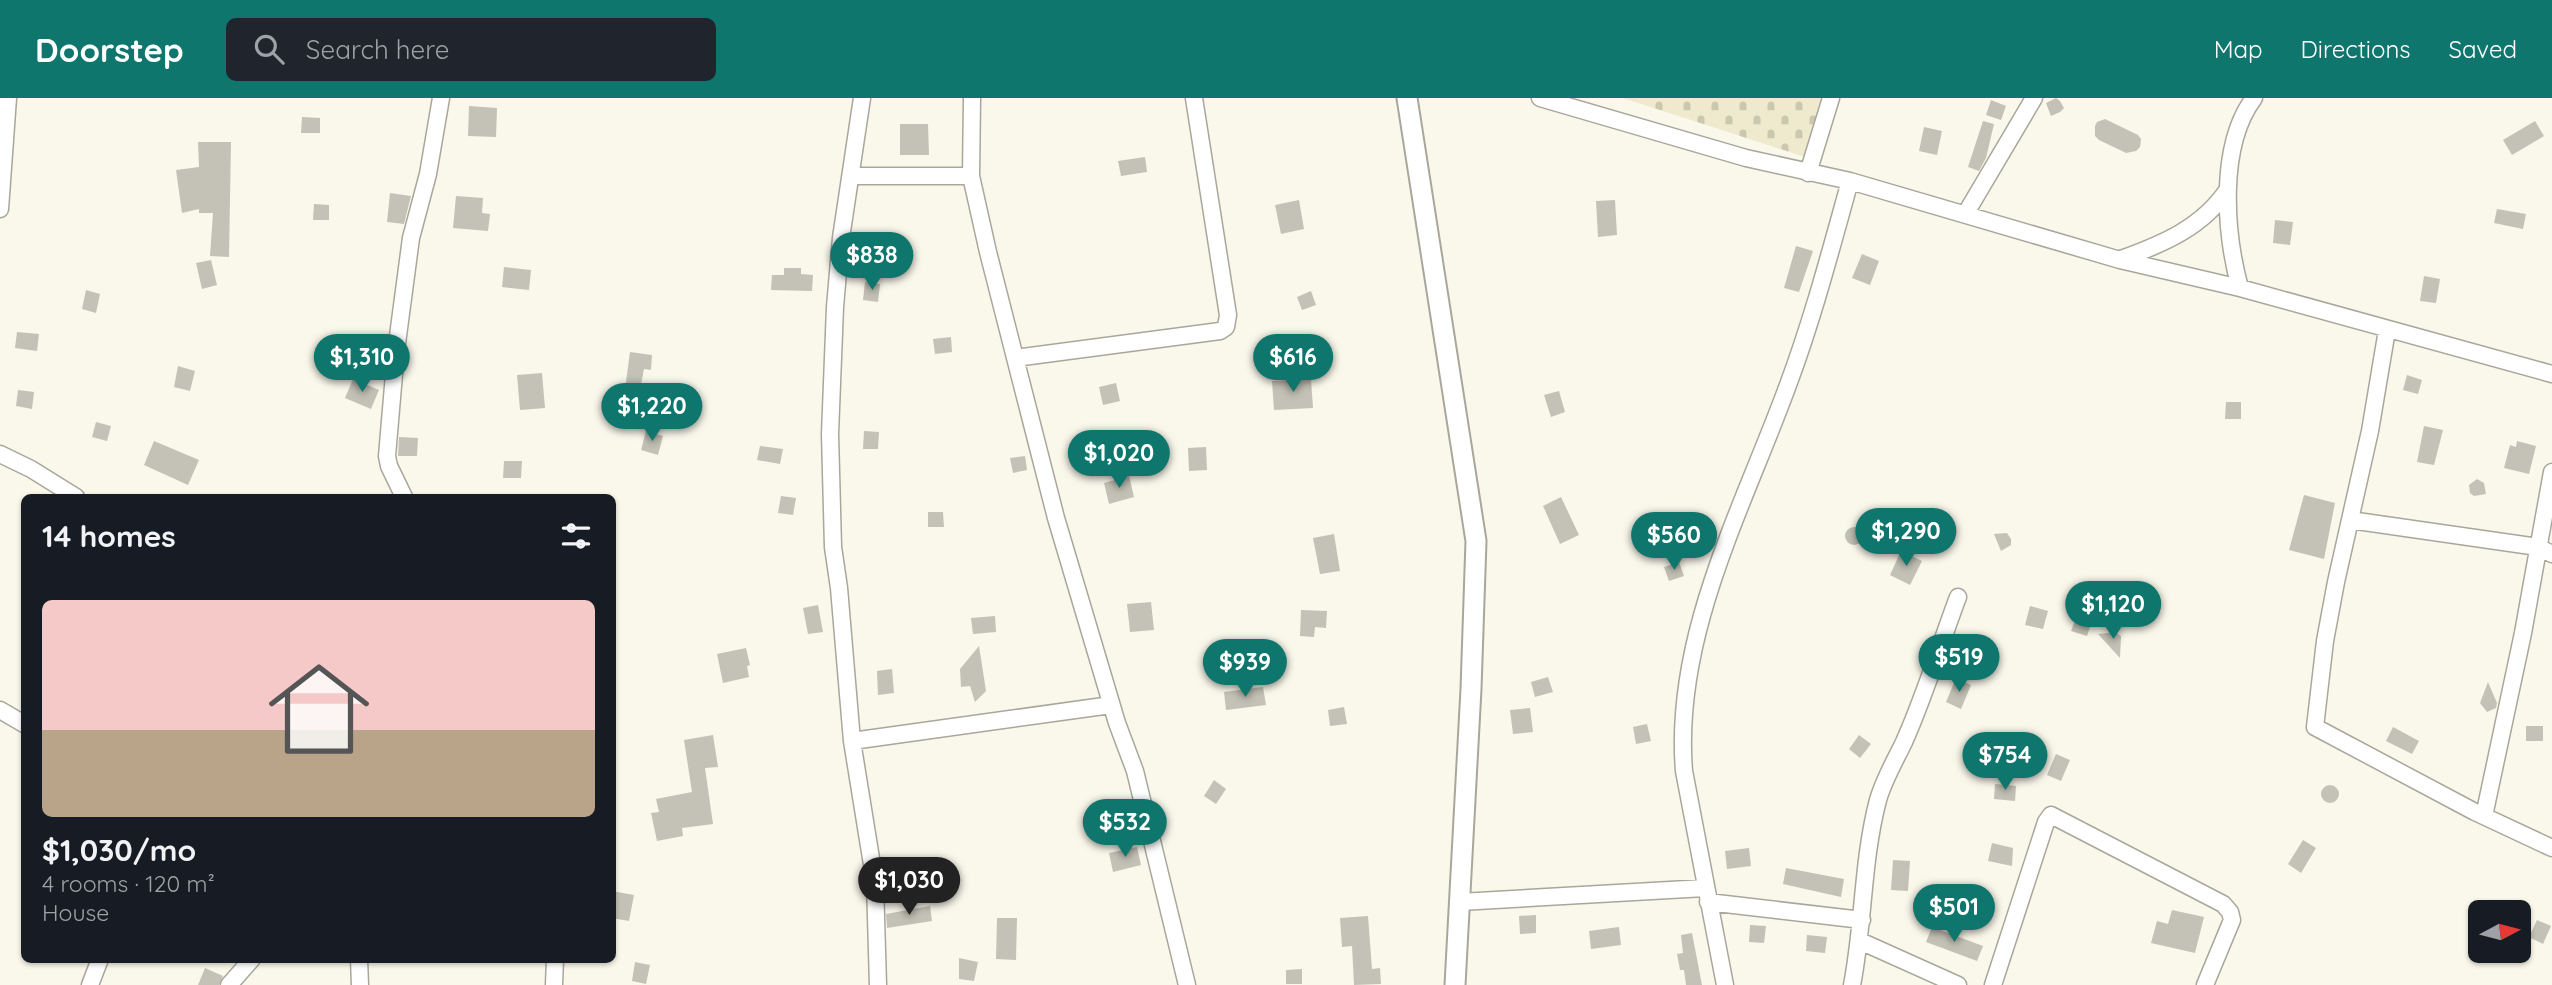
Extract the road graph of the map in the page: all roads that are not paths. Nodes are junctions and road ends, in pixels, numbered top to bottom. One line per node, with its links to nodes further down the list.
1 (8, 98): 16 (street)
2 (441, 98): 26 (street)
3 (862, 98): 12 (street)
4 (972, 98): 13 (street)
5 (1194, 98): 21 (street)
6 (1406, 98): 37 (street)
7 (1540, 98): 11 (street)
8 (1832, 98): 11 (street)
9 (2034, 98): 17 (street)
10 (2254, 98): 15 (street)
11 (1808, 173): 14 (street)
12 (851, 176): 13 (street); 33 (street)
13 (971, 176): 21 (street)
14 (1850, 181): 17 (street); 36 (street)
15 (2228, 189): 18 (street); 19 (street)
16 (0, 209)
17 (1966, 214): 18 (street)
18 (2120, 260): 19 (street)
19 (2240, 288): 20 (street)
20 (2387, 330): 22 (street); 27 (street)
21 (1015, 358): 30 (street)
22 (2552, 374)
23 (0, 453): 25 (street)
24 (2552, 472): 28 (street)
25 (71, 494)
26 (403, 494)
27 (2350, 520): 28 (street); 34 (street)
28 (2545, 550): 34 (street)
29 (1958, 597): 38 (street)
30 (1111, 705): 33 (street); 49 (street)
31 (0, 710): 32 (street)
32 (21, 722)
33 (852, 741): 48 (street)
34 (2484, 816): 35 (street)
35 (2552, 848)
36 (1707, 895): 37 (street); 38 (street); 51 (street)
37 (1460, 902): 50 (street)
38 (1861, 920): 39 (street)
39 (1860, 941): 52 (street); 53 (street)
40 (98, 963): 44 (street)
41 (248, 963): 45 (street)
42 (359, 963): 46 (street)
43 (555, 963): 47 (street)
44 (90, 985)
45 (229, 985)
46 (360, 985)
47 (554, 985)
48 (878, 985)
49 (1187, 985)
50 (1455, 985)
51 (1725, 985)
52 (1852, 985)
53 (1958, 985)
54 (1993, 985): 55 (street)
55 (2205, 985)

